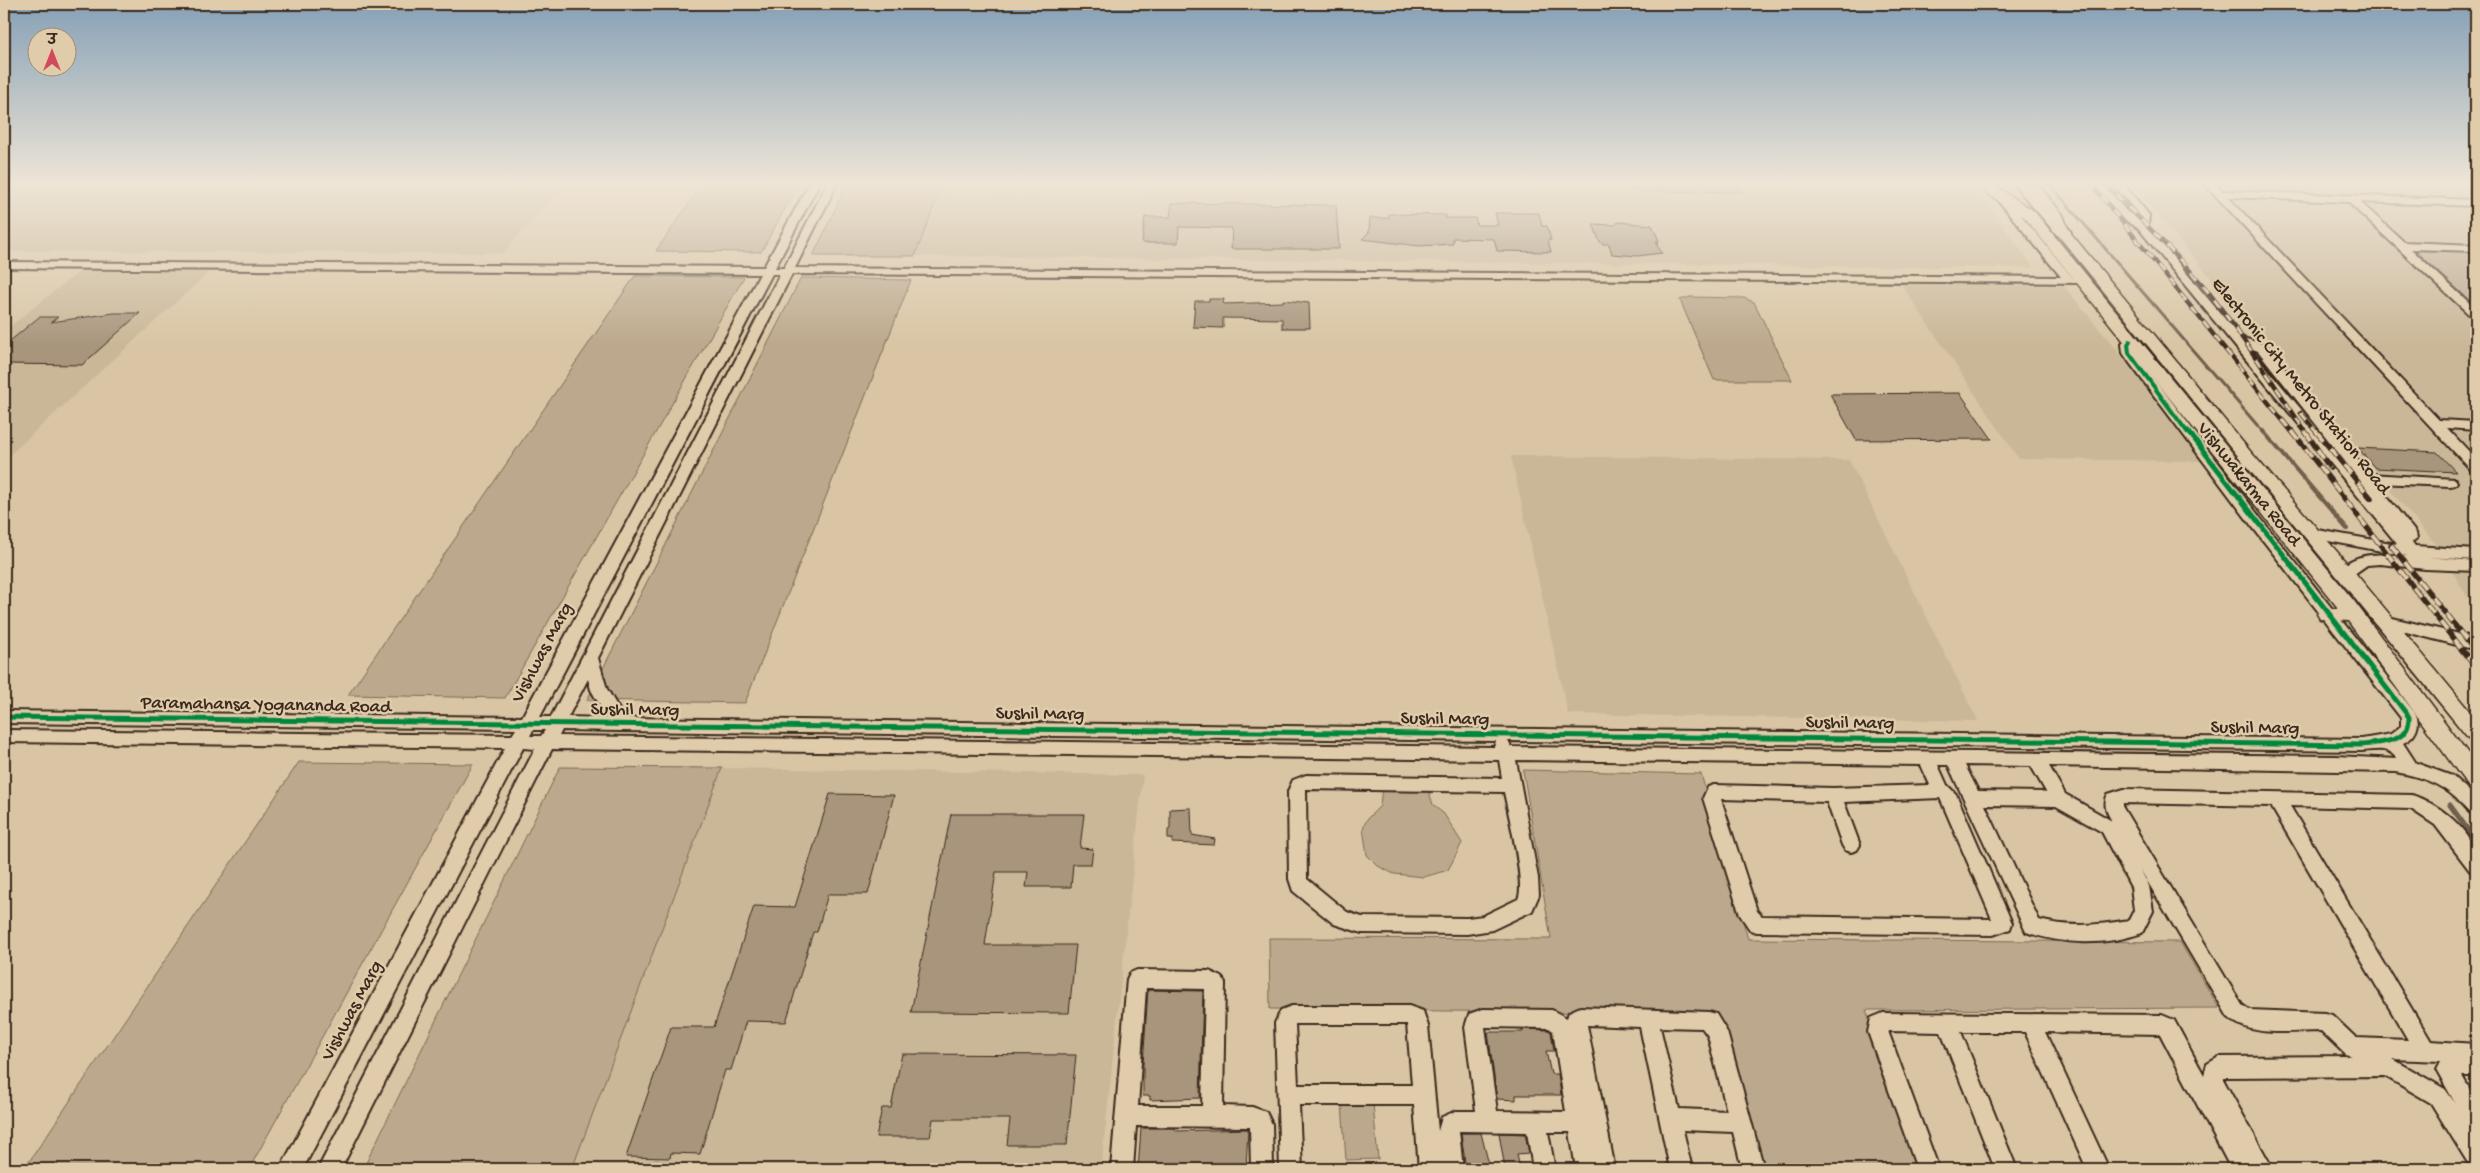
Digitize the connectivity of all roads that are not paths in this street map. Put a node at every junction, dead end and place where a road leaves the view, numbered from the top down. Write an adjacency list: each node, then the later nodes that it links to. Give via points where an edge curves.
1 (786, 237): 13 (street, Vishwas Marg)
2 (805, 237): 14 (street)
3 (2039, 237): 15 (street)
4 (2045, 237): 15 (main road, Vishwakarma Road)
5 (2067, 237): 22 (main road, Vishwakarma Road)
6 (2151, 237): 17 (street, Electronic City Metro Station Road)
7 (2260, 237): 19 (street)
8 (2392, 237): 9 (street)
9 (2401, 245): 10 (street); 16 (street)
10 (2476, 248)
11 (4, 256): 13 (street)
12 (4, 265): 13 (street)
13 (770, 266): 14 (street); 41 (street, Vishwas Marg)
14 (790, 266): 15 (street); 38 (street)
15 (2072, 277): 18 (main road, Vishwakarma Road)
16 (2476, 315)
17 (2238, 339): 26 (street, via 2262,348); 29 (street, Electronic City Metro Station Road)
18 (2130, 341): 21 (main road, Vishwakarma Road); 34 (street, via 2129,353 2135,362)
19 (2437, 424): 20 (street); 25 (street)
20 (2476, 426)
21 (2203, 428): 22 (main road, via 2217,435 2224,434); 23 (main road, Vishwakarma Road)
22 (2223, 429): 24 (main road, Vishwakarma Road)
23 (2224, 454): 24 (main road, via 2223,450 2229,448); 35 (main road, Vishwakarma Road)
24 (2244, 455): 28 (main road, Vishwakarma Road)
25 (2476, 466)
26 (2367, 478): 27 (street); 29 (street, via 2409,533)
27 (2450, 482)
28 (2312, 534): 29 (street); 33 (main road, Vishwakarma Road)
29 (2412, 552): 30 (street); 31 (street, Electronic City Metro Station Road)
30 (2476, 555)
31 (2425, 564): 32 (street); 33 (street, via 2371,559)
32 (2476, 566)
33 (2345, 573): 36 (main road, Vishwakarma Road)
34 (2327, 614): 35 (main road); 39 (street)
35 (2354, 615): 39 (main road, Vishwakarma Road)
36 (2384, 621): 37 (street); 44 (main road, Vishwakarma Road)
37 (2476, 644)
38 (590, 658): 42 (street); 43 (street, via 599,690)
39 (2414, 709): 49 (street, Sushil Marg, via 2409,731); 55 (main road, Vishwakarma Road)
40 (4, 717): 41 (street, Paramahansa Yogananda Road)
41 (528, 724): 42 (street, Sushil Marg); 47 (street, Vishwas Marg)
42 (556, 725): 43 (street, Sushil Marg); 48 (street)
43 (620, 725): 45 (street, Sushil Marg)
44 (2476, 733)
45 (1498, 735): 49 (street, Sushil Marg, via 2362,745); 50 (street)
46 (4, 736): 47 (street, Paramahansa Yogananda Road)
47 (518, 742): 48 (street, Sushil Marg); 82 (street, Vishwas Marg)
48 (547, 742): 50 (street, Sushil Marg); 83 (street)
49 (2385, 742): 54 (street, via 2402,752)
50 (1506, 754): 51 (street, Sushil Marg); 56 (street)
51 (1927, 759): 52 (street, Sushil Marg); 57 (street)
52 (1954, 759): 53 (street, Sushil Marg); 59 (street)
53 (2036, 760): 54 (street, Sushil Marg, via 2335,763); 60 (street)
54 (2407, 767): 62 (street, Sushil Marg, via 2446,779 2460,789)
55 (2476, 780)
56 (1512, 785): 56 (street, via 1530,895 1525,905 1485,924 1362,925 1341,918 1300,885 1299,785 1306,782)
57 (1938, 788): 58 (street, via 1936,792 1924,794); 58 (street, via 1947,794 2003,923 1993,927 1756,924 1749,915 1712,798 1714,792)
58 (1833, 795): 63 (street)
59 (1973, 798): 60 (street); 60 (street, via 2033,926 2061,934 2102,933 2135,927 2144,911 2140,886 2108,827)
60 (2059, 799)
61 (2276, 799): 64 (street, via 2412,802 2441,817); 68 (street); 68 (street, via 2124,796 2114,799 2114,809 2235,1011 2243,1018 2325,1022 2352,1047)
62 (2476, 809)
63 (1851, 844)
64 (2476, 866)
65 (1648, 1017): 75 (street); 80 (street, via 1709,1022 1717,1032); 91 (street, via 1580,1016 1576,1019)
66 (1947, 1022): 67 (street); 94 (street, via 1883,1022 1878,1025); 95 (street)
67 (2030, 1022): 96 (street); 97 (street, via 2162,1024 2167,1027)
68 (2425, 1050): 69 (street)
69 (2476, 1053)
70 (2476, 1066): 76 (street, via 2450,1066 2446,1069)
71 (1288, 1095): 72 (street); 72 (street, via 1285,1023 1288,1017 1409,1015 1416,1018); 86 (street)
72 (1424, 1095): 87 (street)
73 (1126, 1116): 74 (street); 74 (street, via 1135,984 1136,979 1141,978 1209,980 1215,983); 84 (street)
74 (1212, 1116): 85 (street, via 1258,1119 1261,1124)
75 (1670, 1119): 80 (street); 92 (street)
76 (2476, 1119)
77 (1488, 1122): 78 (street); 79 (street, via 1475,1026 1476,1021 1483,1018 1558,1021 1562,1026); 88 (street, via 1456,1121 1450,1124)
78 (1536, 1122): 79 (street); 89 (street)
79 (1579, 1122): 90 (street)
80 (1740, 1122): 93 (street)
81 (2476, 1155): 98 (street, via 2438,1096 2388,1066 2219,1067 2214,1071 2214,1083)
82 (291, 1169)
83 (329, 1169)
84 (1122, 1169)
85 (1262, 1169)
86 (1291, 1169)
87 (1430, 1169)
88 (1452, 1169)
89 (1544, 1169)
90 (1587, 1169)
91 (1604, 1169)
92 (1682, 1169)
93 (1753, 1169)
94 (1928, 1169)
95 (2006, 1169)
96 (2098, 1169)
97 (2243, 1169)
98 (2262, 1169)

